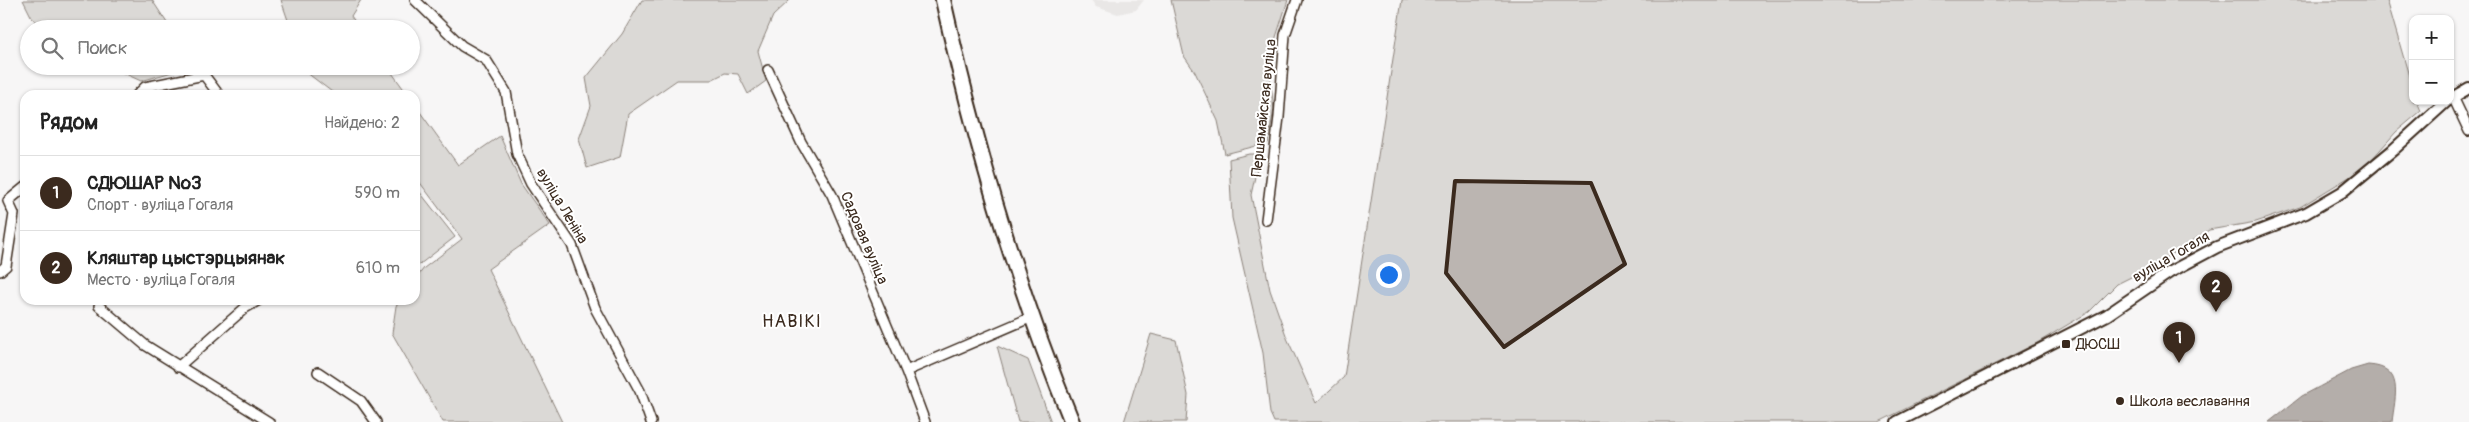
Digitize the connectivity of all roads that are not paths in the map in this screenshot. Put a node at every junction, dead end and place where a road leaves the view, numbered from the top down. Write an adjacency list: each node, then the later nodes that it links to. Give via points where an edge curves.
1 (415, 0): 25 (street, вуліца Леніна, via 462,46 486,60 506,92 520,161 530,184 572,245 594,308 640,391)
2 (943, 0): 19 (main road, via 983,158)
3 (1297, 0): 15 (street, Першамайская вуліца, via 1285,35)
4 (768, 70): 21 (street, Садовая вуліца, via 801,142 832,195)
5 (204, 75): 8 (street)
6 (204, 75): 9 (street)
7 (2469, 88): 10 (street, вуліца Гогаля)
8 (143, 90)
9 (215, 90)
10 (2454, 97)
11 (2443, 105): 28 (street, вуліца Гогаля, via 2342,192 2306,213 2217,247 2170,272 2107,315)
12 (2454, 105): 13 (street)
13 (2469, 131)
14 (20, 191): 16 (street, via 8,201 14,214 6,266)
15 (1266, 220)
16 (0, 271)
17 (250, 305): 20 (street)
18 (100, 306): 20 (street, via 145,345)
19 (1032, 317): 21 (street); 27 (main road)
20 (178, 367): 23 (street)
21 (906, 371): 26 (street, Садовая вуліца)
22 (318, 372): 24 (street, via 361,401)
23 (269, 422)
24 (376, 422)
25 (651, 422)
26 (925, 422)
27 (1072, 422)
28 (1897, 422)

